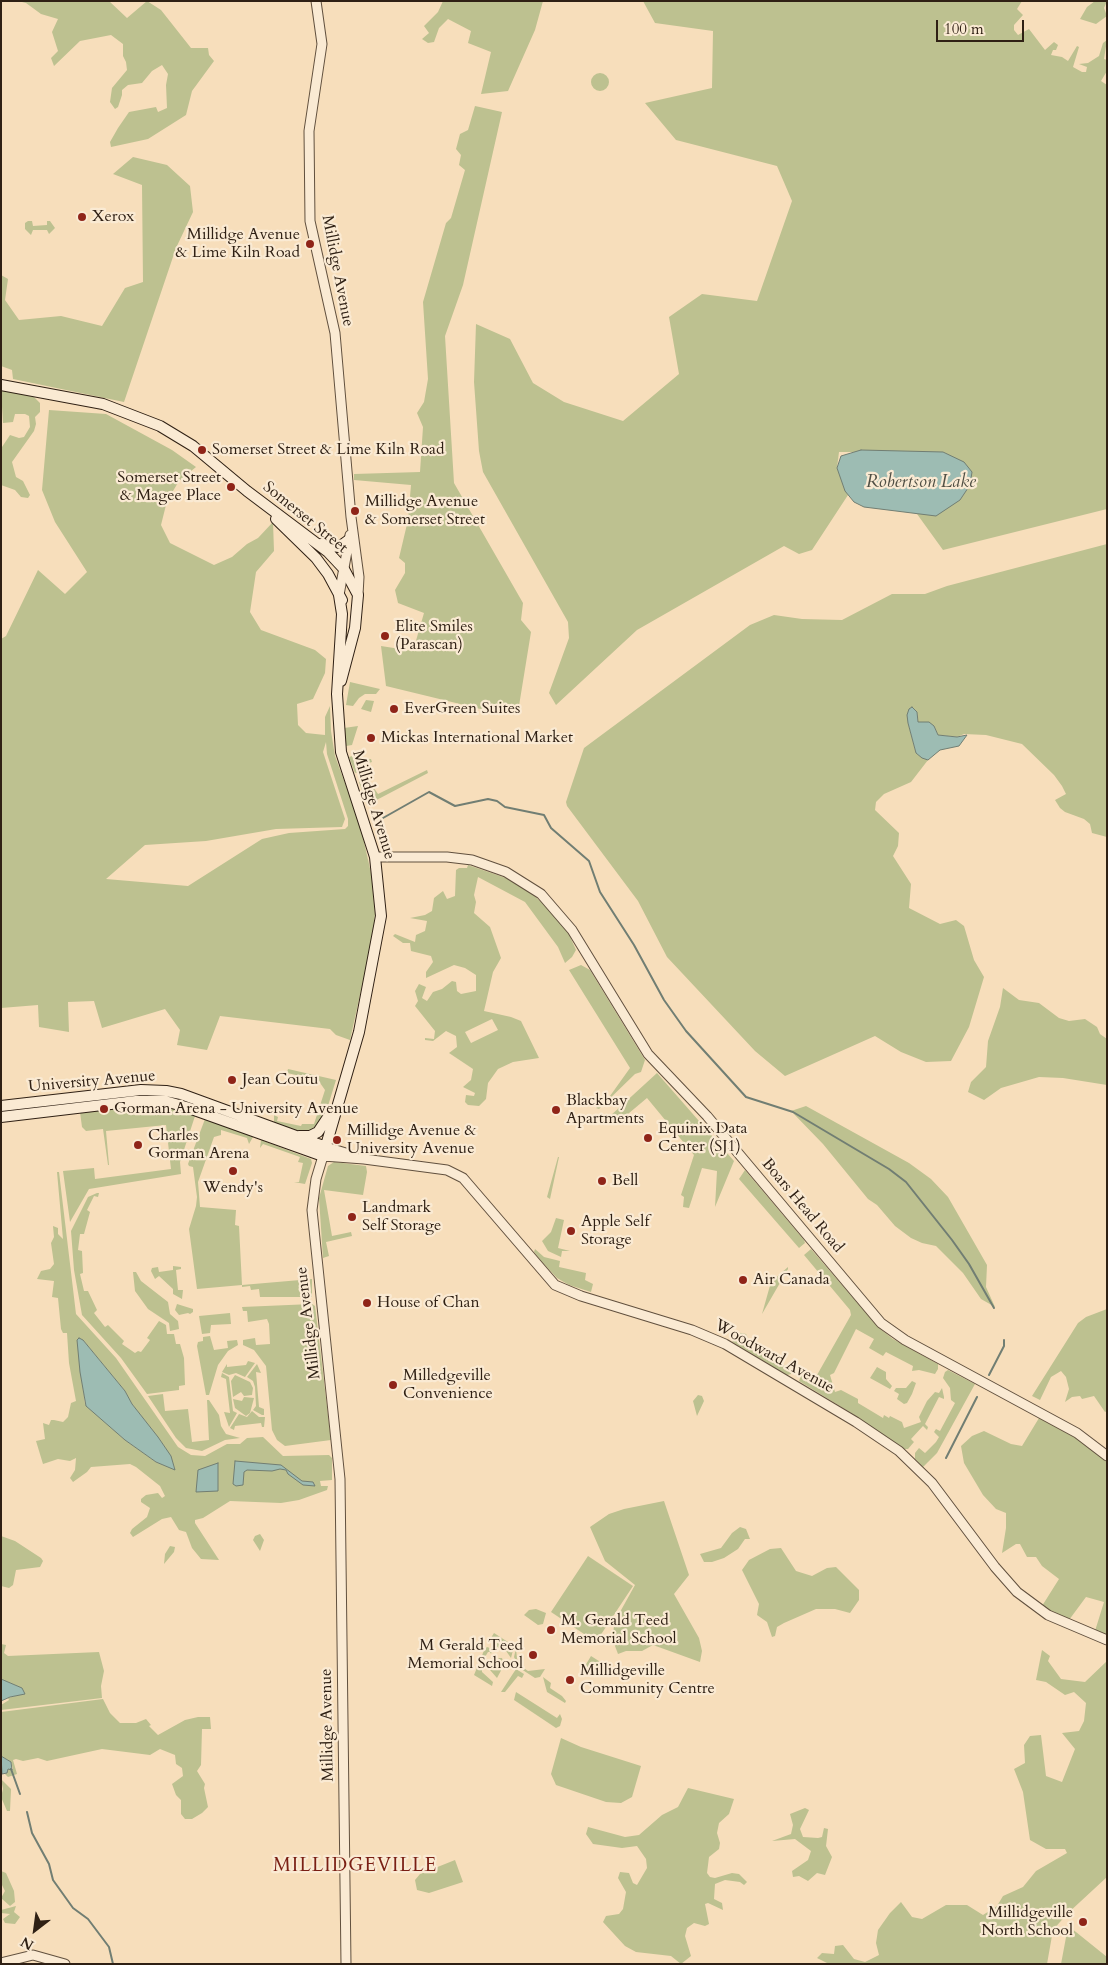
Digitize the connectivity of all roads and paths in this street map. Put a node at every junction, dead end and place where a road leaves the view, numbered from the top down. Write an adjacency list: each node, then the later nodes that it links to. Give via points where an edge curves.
1 (316, 1): 4 (street, Millidge Avenue, via 322,44 309,131 310,221 334,333)
2 (1, 385): 3 (main road, Somerset Street, via 84,400 146,420 193,446)
3 (246, 491): 6 (main road, Somerset Street); 8 (main road, Somerset Street, via 316,558)
4 (351, 517): 5 (street, Millidge Avenue); 9 (street, Millidge Avenue)
5 (350, 539): 6 (main road, via 344,545 333,547); 7 (street, Millidge Avenue)
6 (315, 541): 7 (main road, Somerset Street)
7 (344, 569): 8 (street, Millidge Avenue); 9 (main road, Somerset Street)
8 (339, 595): 10 (main road, Somerset Street, via 348,615); 11 (main road, Millidge Avenue, via 342,614)
9 (358, 595): 10 (main road, Millidge Avenue)
10 (357, 616): 11 (main road, Millidge Avenue)
11 (338, 694): 12 (main road, Millidge Avenue, via 341,756)
12 (375, 856): 13 (main road, Millidge Avenue, via 381,922 359,1032); 18 (street, Boars Head Road, via 472,860 506,872 541,894 572,930 648,1054 707,1116 881,1323 905,1340 1077,1433)
13 (344, 1087): 16 (main road, via 321,1129 310,1136); 17 (main road, Millidge Avenue)
14 (1, 1106): 16 (main road, University Avenue, via 141,1090 166,1091)
15 (1, 1117): 17 (main road, University Avenue, via 136,1101 165,1102)
16 (294, 1136): 17 (main road, University Avenue)
17 (324, 1152): 19 (street, Woodward Avenue, via 456,1174 470,1184 555,1285 725,1344 856,1422 899,1451 932,1483 995,1568 1033,1606); 22 (street, Millidge Avenue, via 312,1210 340,1479)
18 (1107, 1456)
19 (1107, 1640)
20 (1, 1962): 21 (street, via 33,1955)
21 (65, 1964)
22 (346, 1964)

